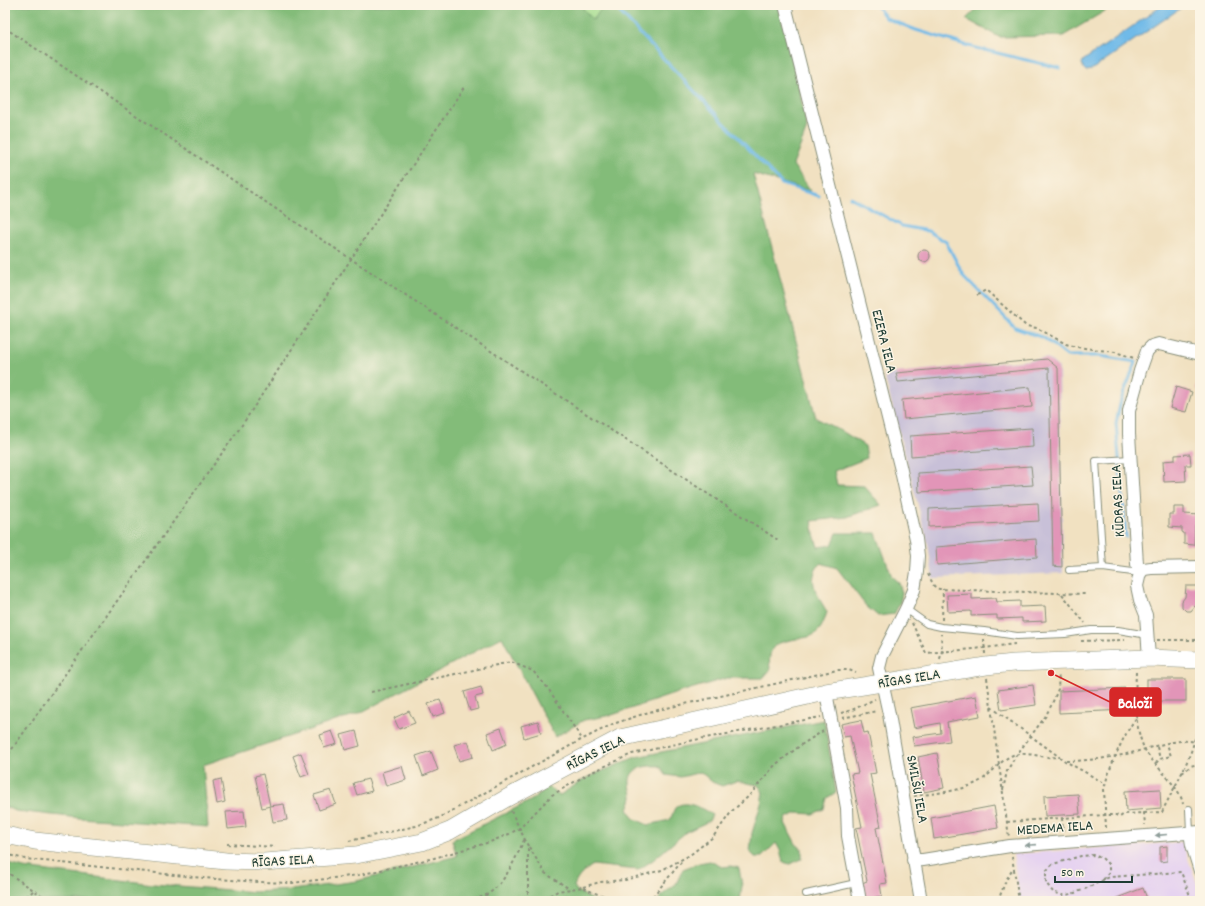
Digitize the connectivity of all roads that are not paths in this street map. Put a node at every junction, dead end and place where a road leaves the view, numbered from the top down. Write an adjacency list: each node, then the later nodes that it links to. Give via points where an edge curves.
1 (784, 5): 8 (street, EZERA IELA, via 916,539 917,572 914,590)
2 (1200, 354): 3 (street, KŪDRAS IELA, via 1160,344 1152,346 1147,351 1129,411)
3 (1131, 459): 5 (lane, via 1096,462); 7 (street, KŪDRAS IELA, via 1136,564)
4 (1200, 567): 7 (street, via 1151,568)
5 (1103, 568): 6 (lane); 7 (lane)
6 (1069, 570)
7 (1140, 573): 9 (street, KŪDRAS IELA, via 1137,586 1146,615)
8 (906, 609): 9 (lane, via 927,624 1017,636 1091,630 1118,630); 12 (street, EZERA IELA, via 882,656 879,668)
9 (1148, 635): 10 (street, KŪDRAS IELA)
10 (1149, 658): 11 (main road, RĪGAS IELA); 12 (main road, RĪGAS IELA, via 998,664)
11 (1200, 660)
12 (883, 682): 13 (main road, RĪGAS IELA); 17 (street, SMILŠU IELA)
13 (826, 692): 16 (main road, RĪGAS IELA, via 620,738 450,831 422,842 356,855 276,861 226,861); 19 (street, via 847,808 848,836)
14 (1186, 808): 15 (lane)
15 (1195, 832): 17 (street, MEDEMA IELA, one-way to 17, via 1010,846); 18 (street, via 1192,845)
16 (5, 835)
17 (914, 860): 22 (street, SMILŠU IELA)
18 (1200, 871)
19 (856, 883): 20 (lane); 21 (street)
20 (806, 894)
21 (860, 901)
22 (921, 901)

